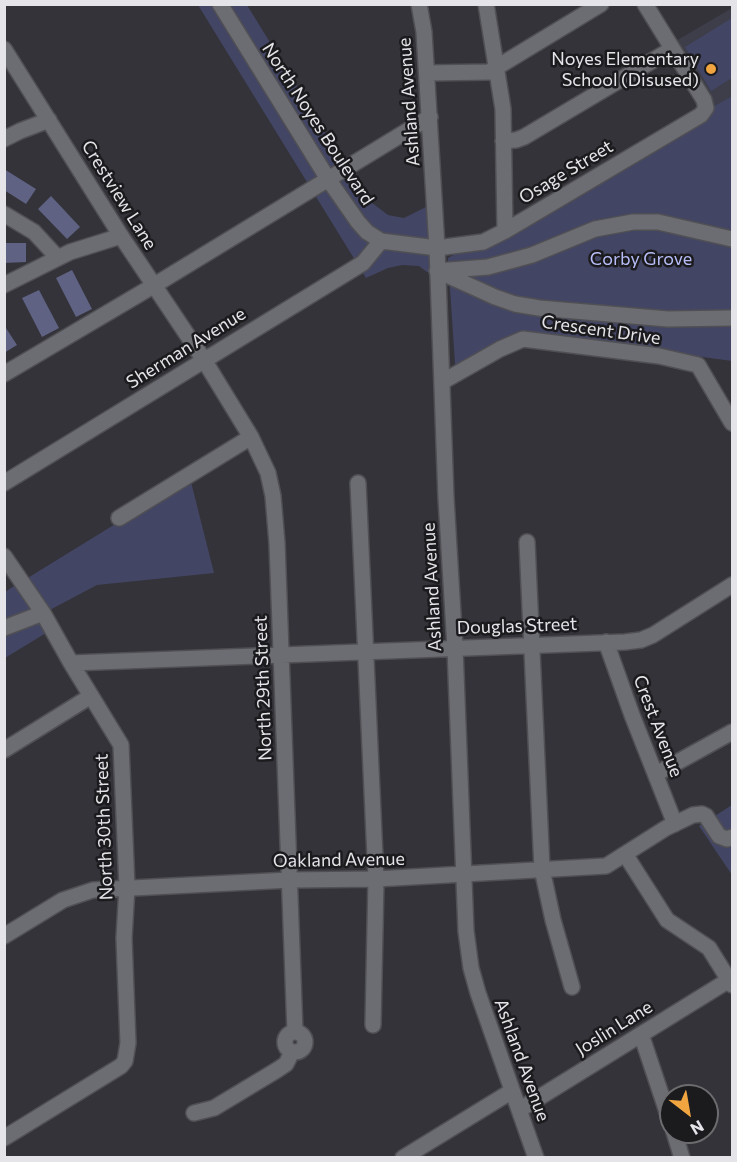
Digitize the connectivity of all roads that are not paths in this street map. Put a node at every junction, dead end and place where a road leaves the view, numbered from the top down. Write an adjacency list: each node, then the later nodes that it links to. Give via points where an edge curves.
1 (220, 4): 14 (street, North Noyes Boulevard)
2 (419, 4): 9 (street, Ashland Avenue)
3 (486, 4): 8 (street)
4 (601, 4): 8 (street)
5 (645, 4): 7 (street)
6 (4, 49): 11 (street, Crestview Lane)
7 (672, 49): 13 (street, via 524,137); 16 (street, Osage Street, via 704,100 706,108 701,115)
8 (497, 68): 9 (street, via 484,74); 13 (street)
9 (427, 73): 10 (street, Ashland Avenue)
10 (430, 117): 14 (street); 20 (street, Ashland Avenue)
11 (49, 120): 12 (street); 17 (street, Crestview Lane)
12 (4, 140)
13 (503, 141): 16 (street)
14 (328, 180): 19 (street, North Noyes Boulevard, via 358,222); 24 (street)
15 (4, 214): 21 (street, via 34,232)
16 (505, 231): 20 (street, Osage Street, via 483,242)
17 (121, 237): 21 (street); 24 (street, Crestview Lane)
18 (732, 239): 22 (street, via 658,222 633,222 595,229 532,255 488,267)
19 (381, 241): 20 (street); 26 (street, Sherman Avenue, via 363,263)
20 (437, 248): 22 (street, Ashland Avenue)
21 (58, 258): 23 (street)
22 (438, 271): 25 (street, Crescent Drive, via 495,297 539,308 668,319); 28 (street, Ashland Avenue)
23 (4, 285)
24 (153, 286): 26 (street, Crestview Lane); 27 (street)
25 (732, 318)
26 (204, 360): 30 (street, North 29th Street); 31 (street, Sherman Avenue)
27 (4, 374)
28 (442, 382): 29 (street, Crescent Drive, via 523,339 659,356 698,365); 41 (street, Ashland Avenue)
29 (732, 423)
30 (251, 437): 33 (street); 43 (street, North 29th Street, via 268,473 273,496)
31 (4, 483)
32 (358, 483): 42 (street)
33 (119, 518)
34 (527, 542): 40 (street)
35 (4, 556): 37 (street, North 30th Street)
36 (732, 585): 39 (street, Douglas Street, via 653,635 641,640)
37 (43, 613): 38 (street); 44 (street, North 30th Street)
38 (4, 628)
39 (606, 642): 40 (street, Douglas Street); 48 (street, Crest Avenue)
40 (531, 645): 41 (street, Douglas Street); 52 (street)
41 (455, 648): 42 (street, Douglas Street); 53 (street, Ashland Avenue)
42 (364, 652): 43 (street, Douglas Street); 54 (street)
43 (281, 655): 44 (street, Douglas Street); 55 (street, North 29th Street)
44 (71, 663): 45 (street, North 30th Street)
45 (91, 696): 47 (street); 56 (street, North 30th Street, via 121,745)
46 (732, 732): 48 (street)
47 (4, 750)
48 (656, 774): 49 (street, Crest Avenue)
49 (675, 824): 50 (street, Oakland Avenue, via 702,814 719,836); 51 (street, Oakland Avenue)
50 (732, 837)
51 (624, 854): 52 (street, Oakland Avenue, via 606,866); 58 (street, via 667,920 709,948)
52 (542, 869): 53 (street, Oakland Avenue); 59 (street)
53 (463, 875): 54 (street, Oakland Avenue); 63 (street, Ashland Avenue, via 471,968)
54 (376, 879): 55 (street, Oakland Avenue); 60 (street)
55 (290, 880): 56 (street, Oakland Avenue); 65 (street, North 29th Street, via 295,1032 285,1043 292,1052 286,1064 277,1070 214,1108)
56 (127, 887): 57 (street, Oakland Avenue, via 93,890 63,900); 66 (street, North 30th Street, via 125,1061)
57 (4, 936)
58 (731, 983): 61 (street, Joslin Lane)
59 (572, 987)
60 (373, 1025)
61 (641, 1034): 62 (street); 64 (street, Joslin Lane)
62 (659, 1088)
63 (512, 1091): 64 (street, Ashland Avenue); 67 (street)
64 (519, 1110): 68 (street, Ashland Avenue)
65 (194, 1113)
66 (4, 1138)
67 (403, 1158)
68 (536, 1158)

